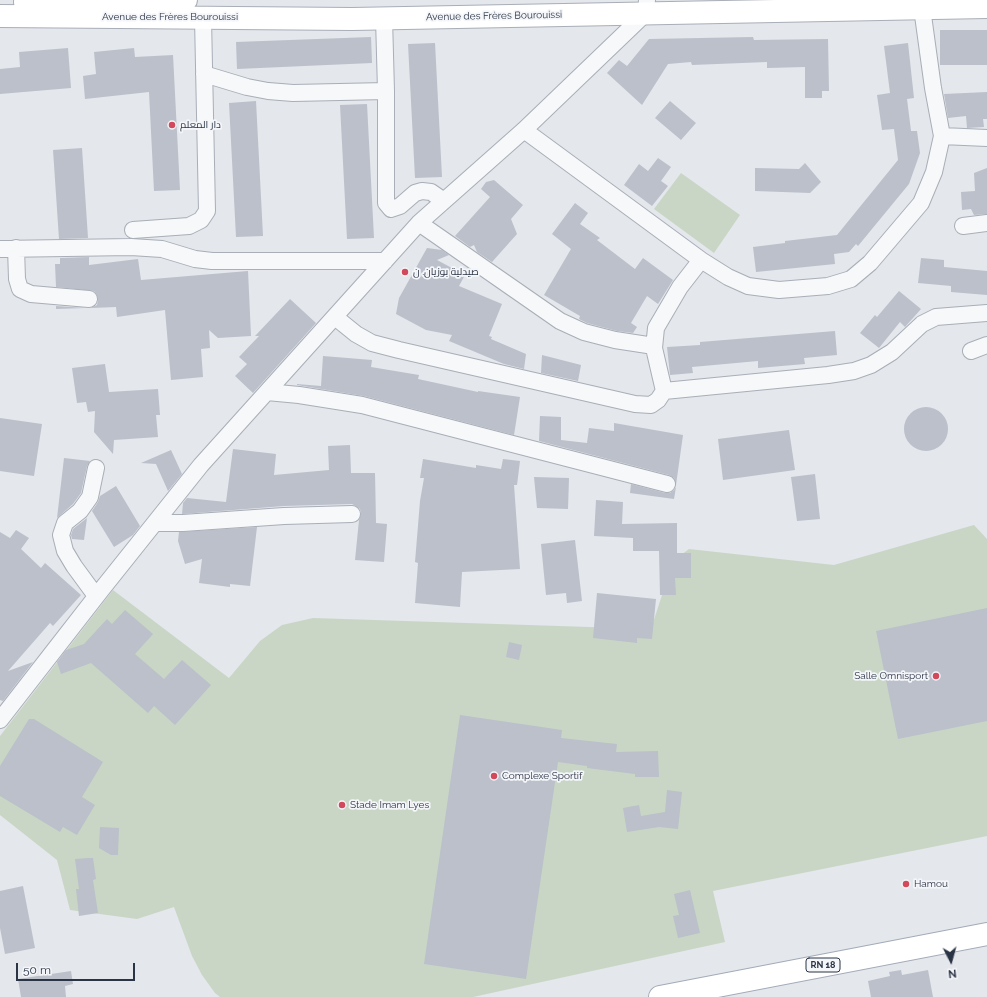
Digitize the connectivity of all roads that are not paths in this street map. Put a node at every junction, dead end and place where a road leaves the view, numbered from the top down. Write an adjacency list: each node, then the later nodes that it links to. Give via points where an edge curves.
1 (186, 0): 2 (main road)
2 (0, 2)
3 (647, 7): 5 (main road, Avenue des Frères Bourouissi); 8 (main road, Avenue des Frères Bourouissi); 11 (street)
4 (987, 7): 5 (main road, Avenue des Frères Bourouissi)
5 (922, 8): 12 (street)
6 (0, 16): 7 (main road, Avenue des Frères Bourouissi)
7 (202, 18): 8 (main road, Avenue des Frères Bourouissi); 9 (street)
8 (384, 18): 10 (street)
9 (204, 74): 10 (street, via 268,91); 18 (street, via 207,211 201,220 189,226)
10 (386, 91): 14 (street, via 386,203 391,209 400,206 415,193 422,191 431,192)
11 (524, 130): 14 (street); 21 (street)
12 (942, 136): 13 (street); 21 (street, via 934,172 921,203 870,263 851,279 828,286 779,290 760,288 748,286 728,277)
13 (987, 138)
14 (444, 201): 16 (street)
15 (987, 223): 17 (street)
16 (419, 224): 22 (street); 27 (street, via 560,321 584,332)
17 (963, 226)
18 (133, 230)
19 (0, 248): 20 (street)
20 (16, 248): 22 (street, via 162,249 212,261); 23 (street, via 17,279 20,289 31,294)
21 (701, 260): 27 (street, via 680,287 656,328)
22 (385, 261): 25 (street)
23 (89, 299)
24 (987, 313): 29 (street, via 936,317 922,324 892,352 871,365 854,370 828,375)
25 (335, 317): 29 (street, via 372,343 635,404 650,405 658,400); 30 (street)
26 (987, 345): 28 (street)
27 (654, 346): 29 (street)
28 (972, 351)
29 (664, 391)
30 (267, 392): 32 (street, via 362,405); 34 (street, via 201,465)
31 (96, 468): 35 (street, via 90,497 80,511 64,523 61,535 65,551)
32 (667, 484)
33 (352, 514): 34 (street, via 284,516 183,524)
34 (155, 523): 35 (street)
35 (96, 596): 36 (street)
36 (0, 720)
37 (987, 934): 38 (main road, RN 18)
38 (660, 997)

